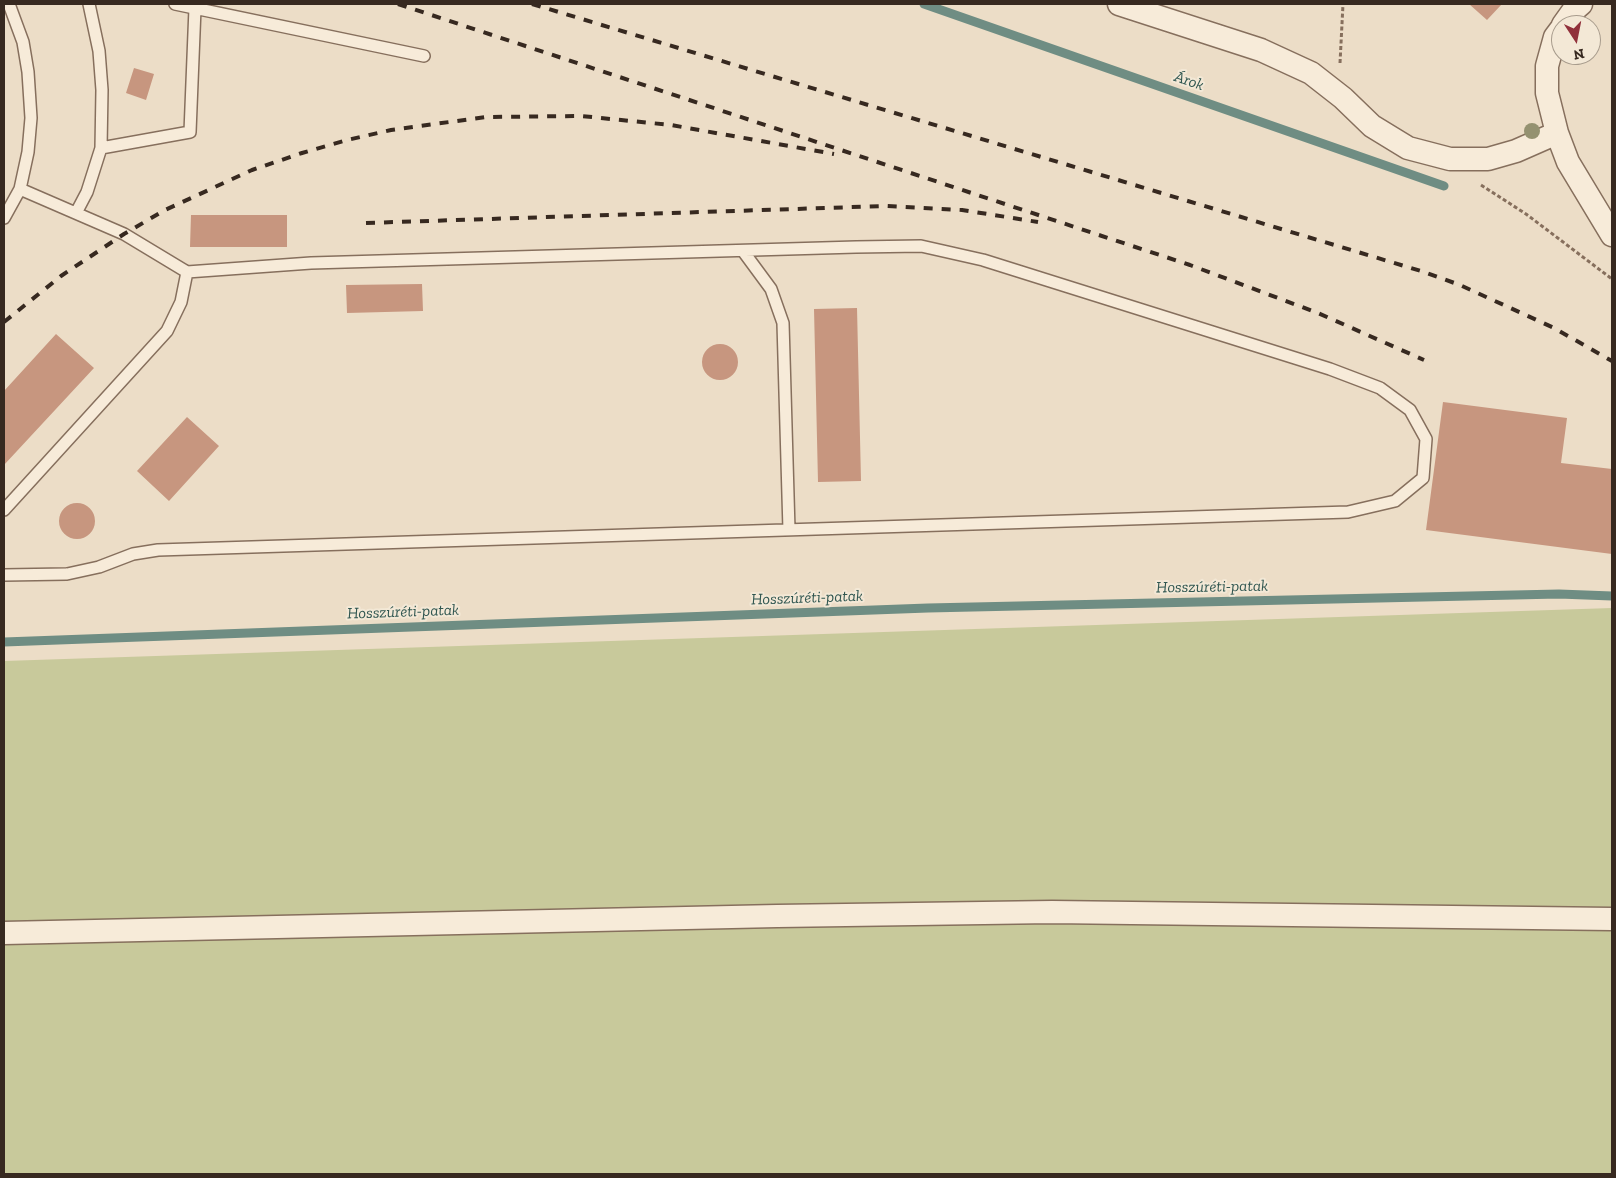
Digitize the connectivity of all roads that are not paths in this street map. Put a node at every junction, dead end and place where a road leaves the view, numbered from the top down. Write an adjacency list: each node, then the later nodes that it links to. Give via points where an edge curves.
1 (8, 4): 12 (lane, via 23,42 31,118)
2 (89, 4): 11 (lane, via 99,51)
3 (175, 4): 6 (lane)
4 (1119, 4): 10 (street, via 1261,50 1311,73 1372,126 1408,148 1450,159 1488,159)
5 (1581, 4): 7 (street)
6 (196, 8): 9 (lane); 11 (lane, via 190,132)
7 (1569, 15)
8 (1551, 52): 10 (street, via 1547,66 1547,94)
9 (424, 56)
10 (1558, 133): 15 (street, via 1568,162)
11 (101, 148): 13 (lane, via 87,192)
12 (20, 189): 13 (lane); 14 (lane)
13 (76, 213): 17 (lane, via 124,234)
14 (4, 218)
15 (1612, 235)
16 (743, 251): 17 (lane, via 311,263); 19 (lane, via 771,290 783,323); 19 (lane, via 921,246 983,260 1330,369 1380,388 1410,410 1426,440 1423,478 1395,501 1348,512)
17 (188, 272): 18 (lane, via 181,302 167,331)
18 (4, 510)
19 (789, 530): 20 (lane, via 158,550 133,554 99,567 67,574)
20 (4, 575)
21 (1612, 919): 22 (street, via 1052,912)
22 (4, 933)

